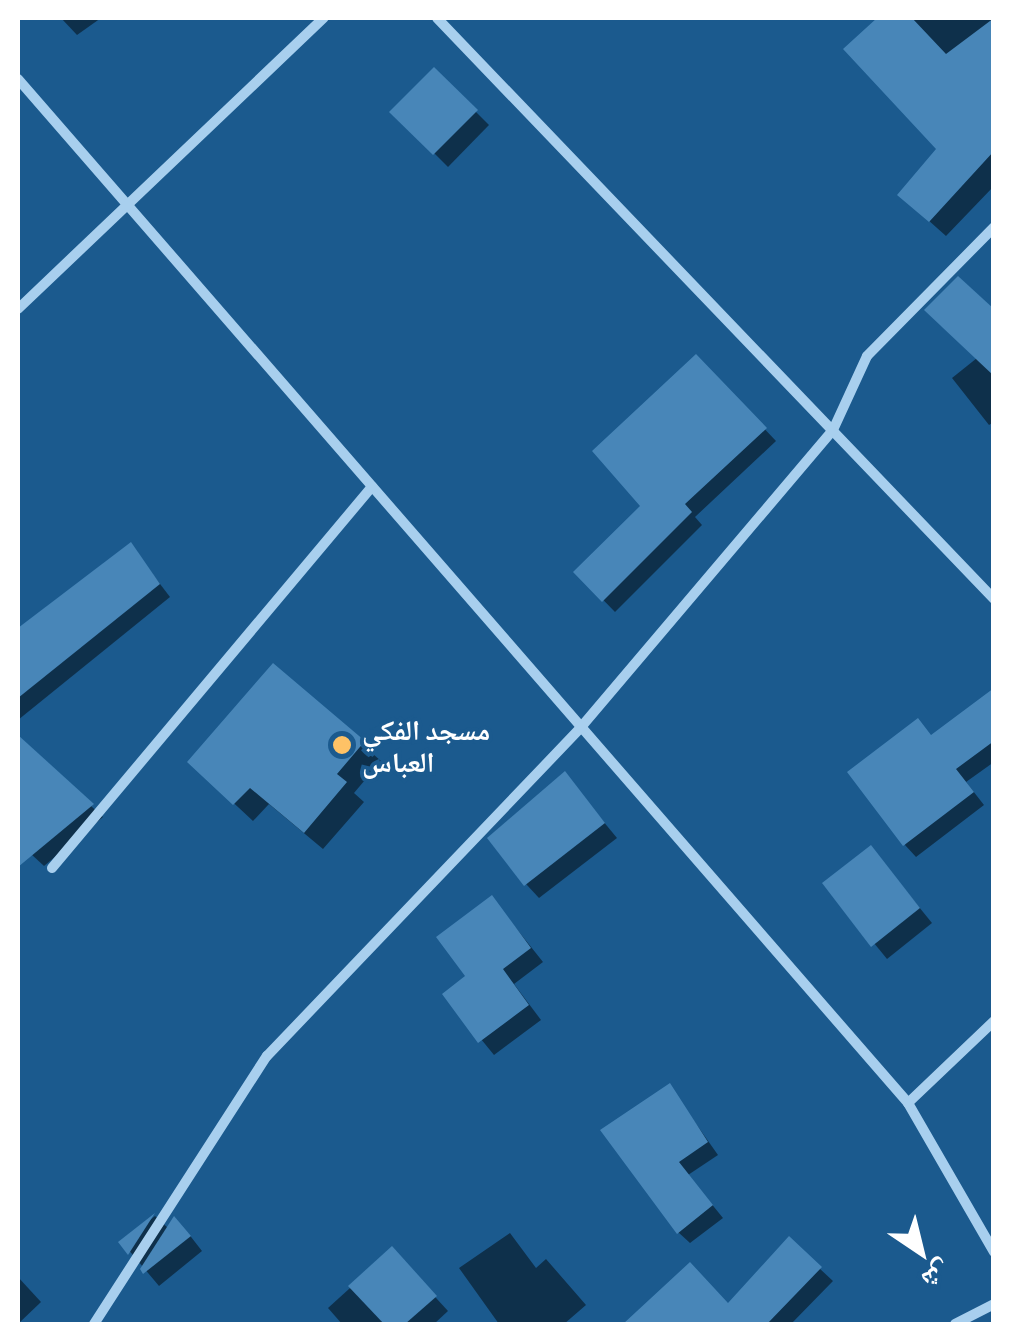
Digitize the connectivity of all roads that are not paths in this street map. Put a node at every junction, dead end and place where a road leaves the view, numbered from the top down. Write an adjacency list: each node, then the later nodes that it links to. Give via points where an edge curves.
1 (324, 18): 4 (street)
2 (437, 18): 7 (street)
3 (18, 79): 4 (street)
4 (128, 204): 6 (street); 8 (street)
5 (994, 227): 7 (street, via 867,356)
6 (18, 309)
7 (833, 430): 9 (street); 10 (street)
8 (372, 487): 10 (street); 11 (street)
9 (994, 599)
10 (582, 726): 13 (street); 16 (street, via 267,1056)
11 (52, 868)
12 (994, 1022): 13 (street)
13 (908, 1102): 14 (street)
14 (994, 1252)
15 (994, 1304): 17 (street)
16 (94, 1324)
17 (955, 1324)

